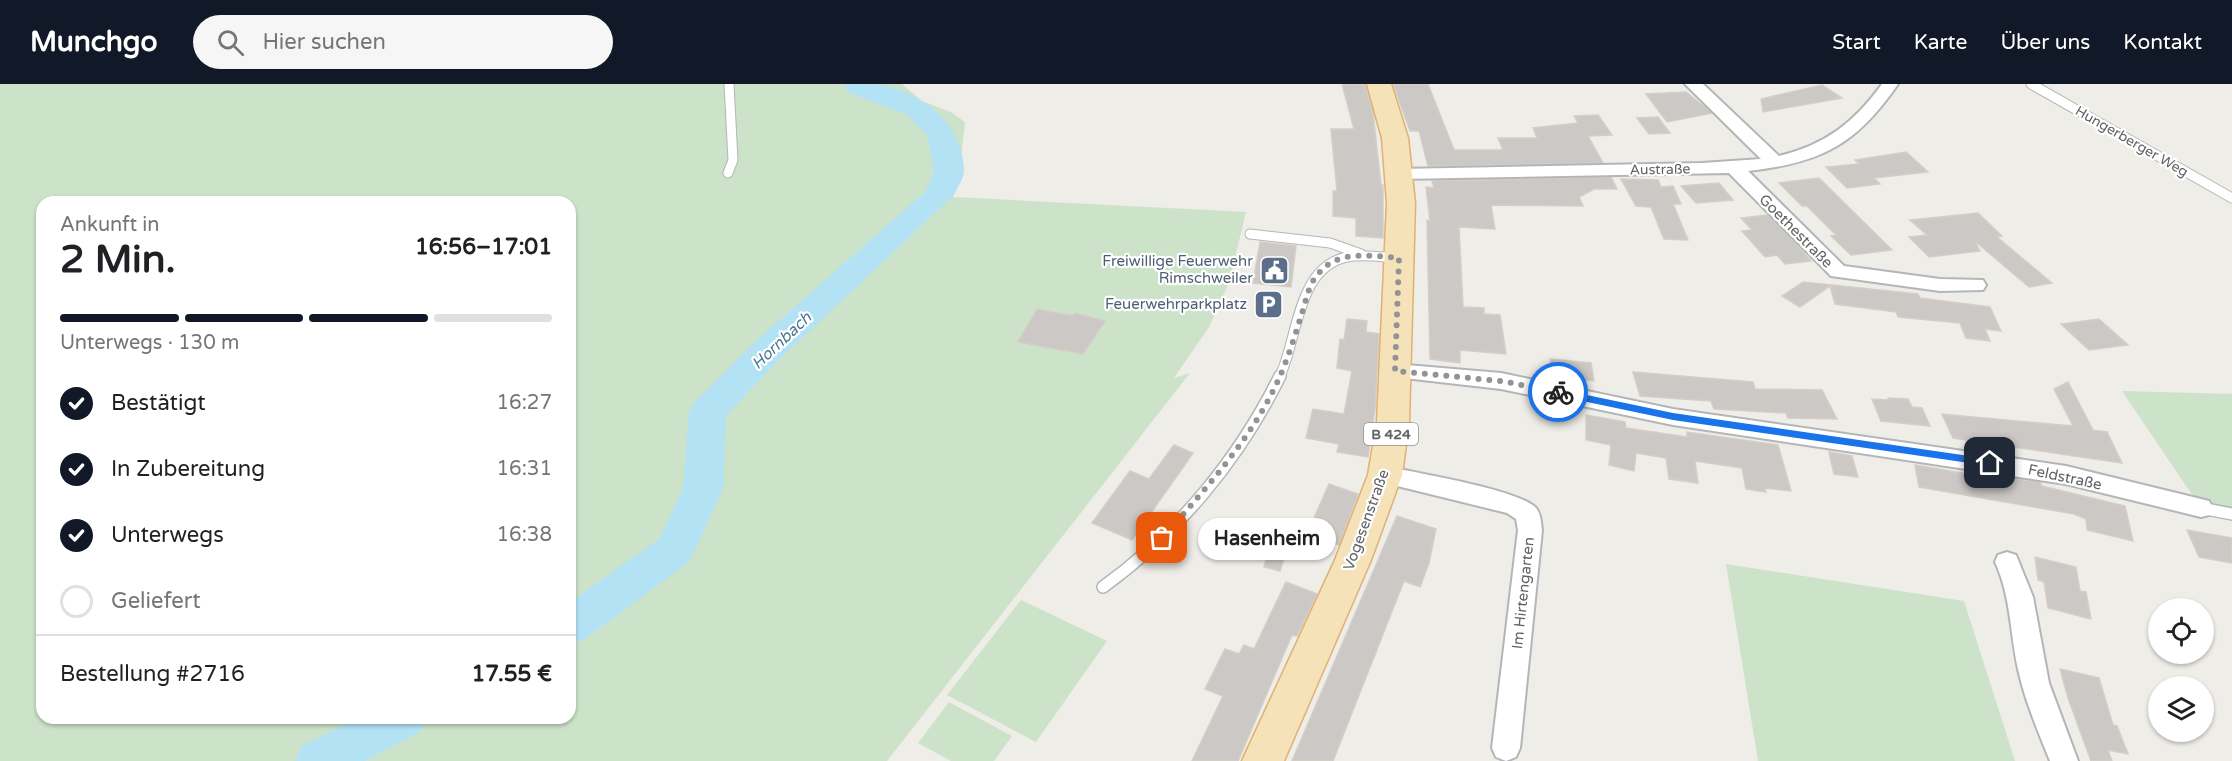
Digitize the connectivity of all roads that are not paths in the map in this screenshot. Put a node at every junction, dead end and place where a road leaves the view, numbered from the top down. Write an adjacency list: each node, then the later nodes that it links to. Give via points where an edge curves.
1 (729, 84): 8 (lane, via 733,160)
2 (1379, 84): 9 (main road, Vogesenstraße / B 424, via 1395,138)
3 (1693, 84): 6 (street)
4 (1890, 84): 6 (street, Austraße, via 1869,114 1842,138 1819,150)
5 (2031, 84): 10 (lane, Hungerberger Weg)
6 (1775, 162): 7 (street, Austraße)
7 (1732, 166): 9 (street, Austraße); 14 (street, Goethestraße, via 1838,272 1940,285)
8 (728, 173)
9 (1400, 174): 13 (main road, Vogesenstraße / B 424)
10 (2232, 198)
11 (1250, 234): 12 (lane, via 1330,243)
12 (1364, 255): 13 (lane); 20 (lane, via 1339,258 1318,273 1310,286 1285,365 1258,418 1146,555)
13 (1399, 258): 15 (main road, Vogesenstraße / B 424)
14 (1976, 285)
15 (1395, 371): 16 (main road, Vogesenstraße / B 424); 17 (street, Feldstraße, via 1501,381 1673,417 2010,466)
16 (1385, 475): 21 (street, Im Hirtengarten, via 1514,505 1528,515 1530,530); 22 (main road, Vogesenstraße / B 424, via 1353,560)
17 (2201, 508): 18 (lane)
18 (2232, 514)
19 (2007, 562): 23 (street, via 2022,595 2029,657)
20 (1103, 587)
21 (1506, 748)
22 (1263, 761)
23 (2064, 761)

